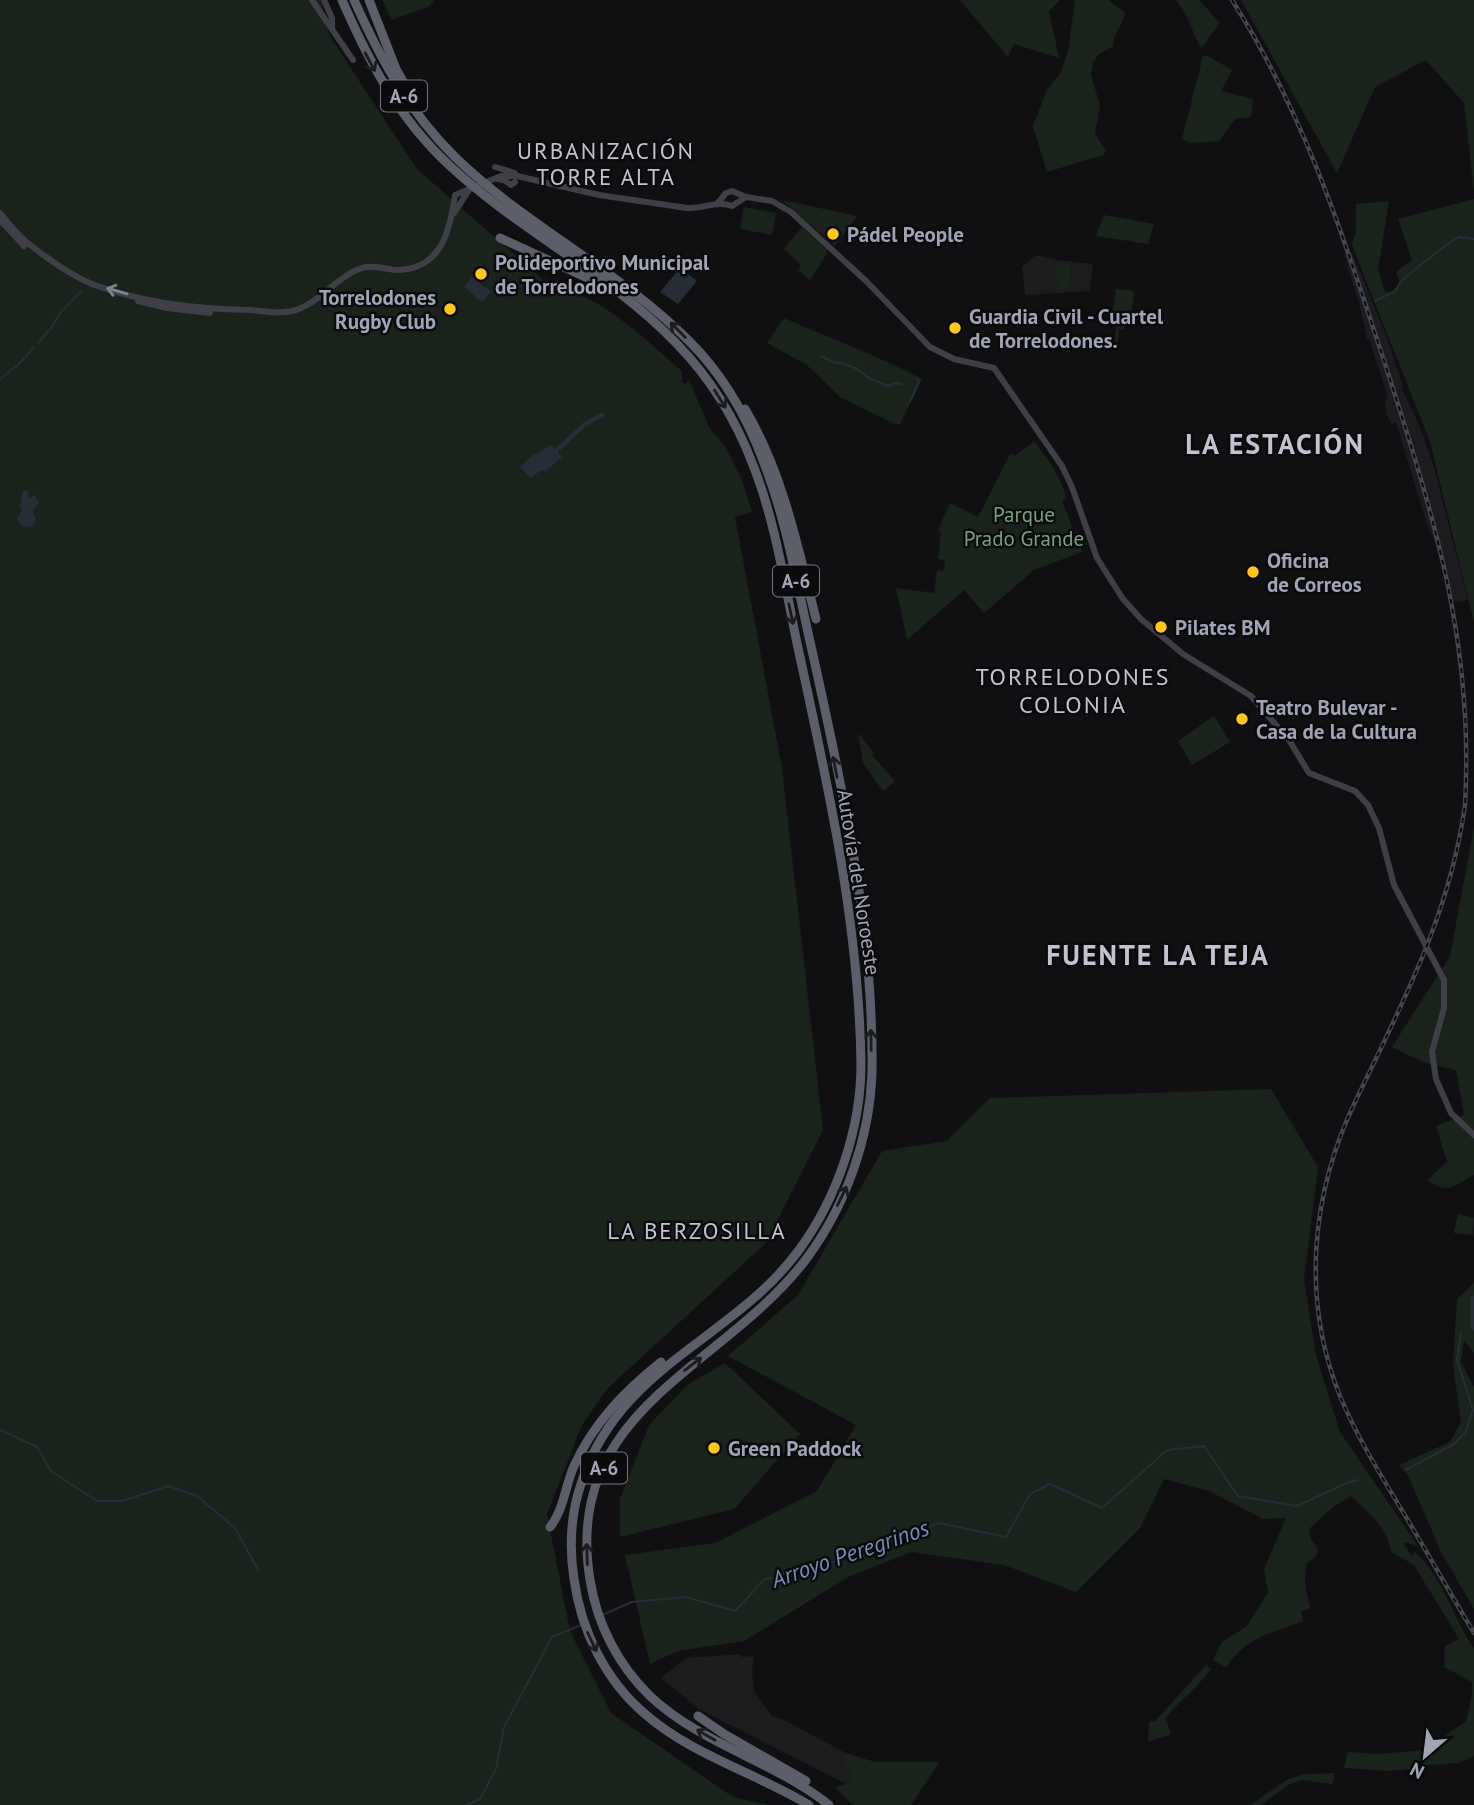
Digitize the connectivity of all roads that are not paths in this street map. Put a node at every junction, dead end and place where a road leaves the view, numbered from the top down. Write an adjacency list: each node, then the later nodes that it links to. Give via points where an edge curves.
1 (312, 0): 6 (main road)
2 (324, 0): 6 (main road)
3 (342, 0): 19 (highway, Autovía del Noroeste / A-6, one-way to 19, via 383,86 435,152)
4 (354, 0): 9 (highway, Autovía del Noroeste / A-6, via 376,50 415,112)
5 (369, 0): 9 (highway, via 404,86)
6 (332, 28): 7 (main road)
7 (353, 60)
8 (495, 167): 10 (main road)
9 (477, 176): 20 (highway, Autovía del Noroeste / A-6, one-way to 9, via 626,285)
10 (546, 183): 12 (main road, via 687,208); 18 (main road, via 495,178 457,201 441,247 423,264 404,269 364,267 303,307)
11 (741, 197): 12 (main road, via 732,206); 12 (main road, via 730,191); 22 (main road, via 772,201 791,212 940,354 994,369 1062,466 1097,558 1123,599 1183,654 1251,696 1289,740 1309,773 1363,797 1380,828 1394,884 1441,971 1445,999 1432,1047 1433,1067 1447,1108)
12 (722, 201)
13 (0, 213): 18 (main road, one-way to 13, via 203,309 92,284 27,243)
14 (0, 220): 16 (main road)
15 (500, 238): 19 (highway, via 588,278)
16 (24, 246)
17 (137, 300): 18 (main road, via 202,313)
18 (257, 311)
19 (678, 345): 23 (highway, Autovía del Noroeste / A-6, one-way to 23, via 720,398 740,435 766,506 809,699 853,935 861,1073 848,1149 819,1220)
20 (709, 363): 21 (highway, via 736,393 767,452); 27 (highway, Autovía del Noroeste / A-6, one-way to 20, via 795,1781 692,1727 648,1693 605,1632 588,1567 590,1511 598,1481 622,1433 646,1404 754,1315 807,1258 847,1187 860,1151 872,1076 857,878 785,530 747,425)
21 (816, 619)
22 (1474, 1135)
23 (768, 1285): 24 (highway, via 662,1361 616,1401 584,1447); 26 (highway, Autovía del Noroeste / A-6, one-way to 26, via 634,1393 610,1423 578,1493 572,1570 593,1644 639,1709 682,1741)
24 (550, 1527)
25 (698, 1716): 28 (highway, via 782,1765)
26 (809, 1805)
27 (829, 1805)
28 (838, 1805)

